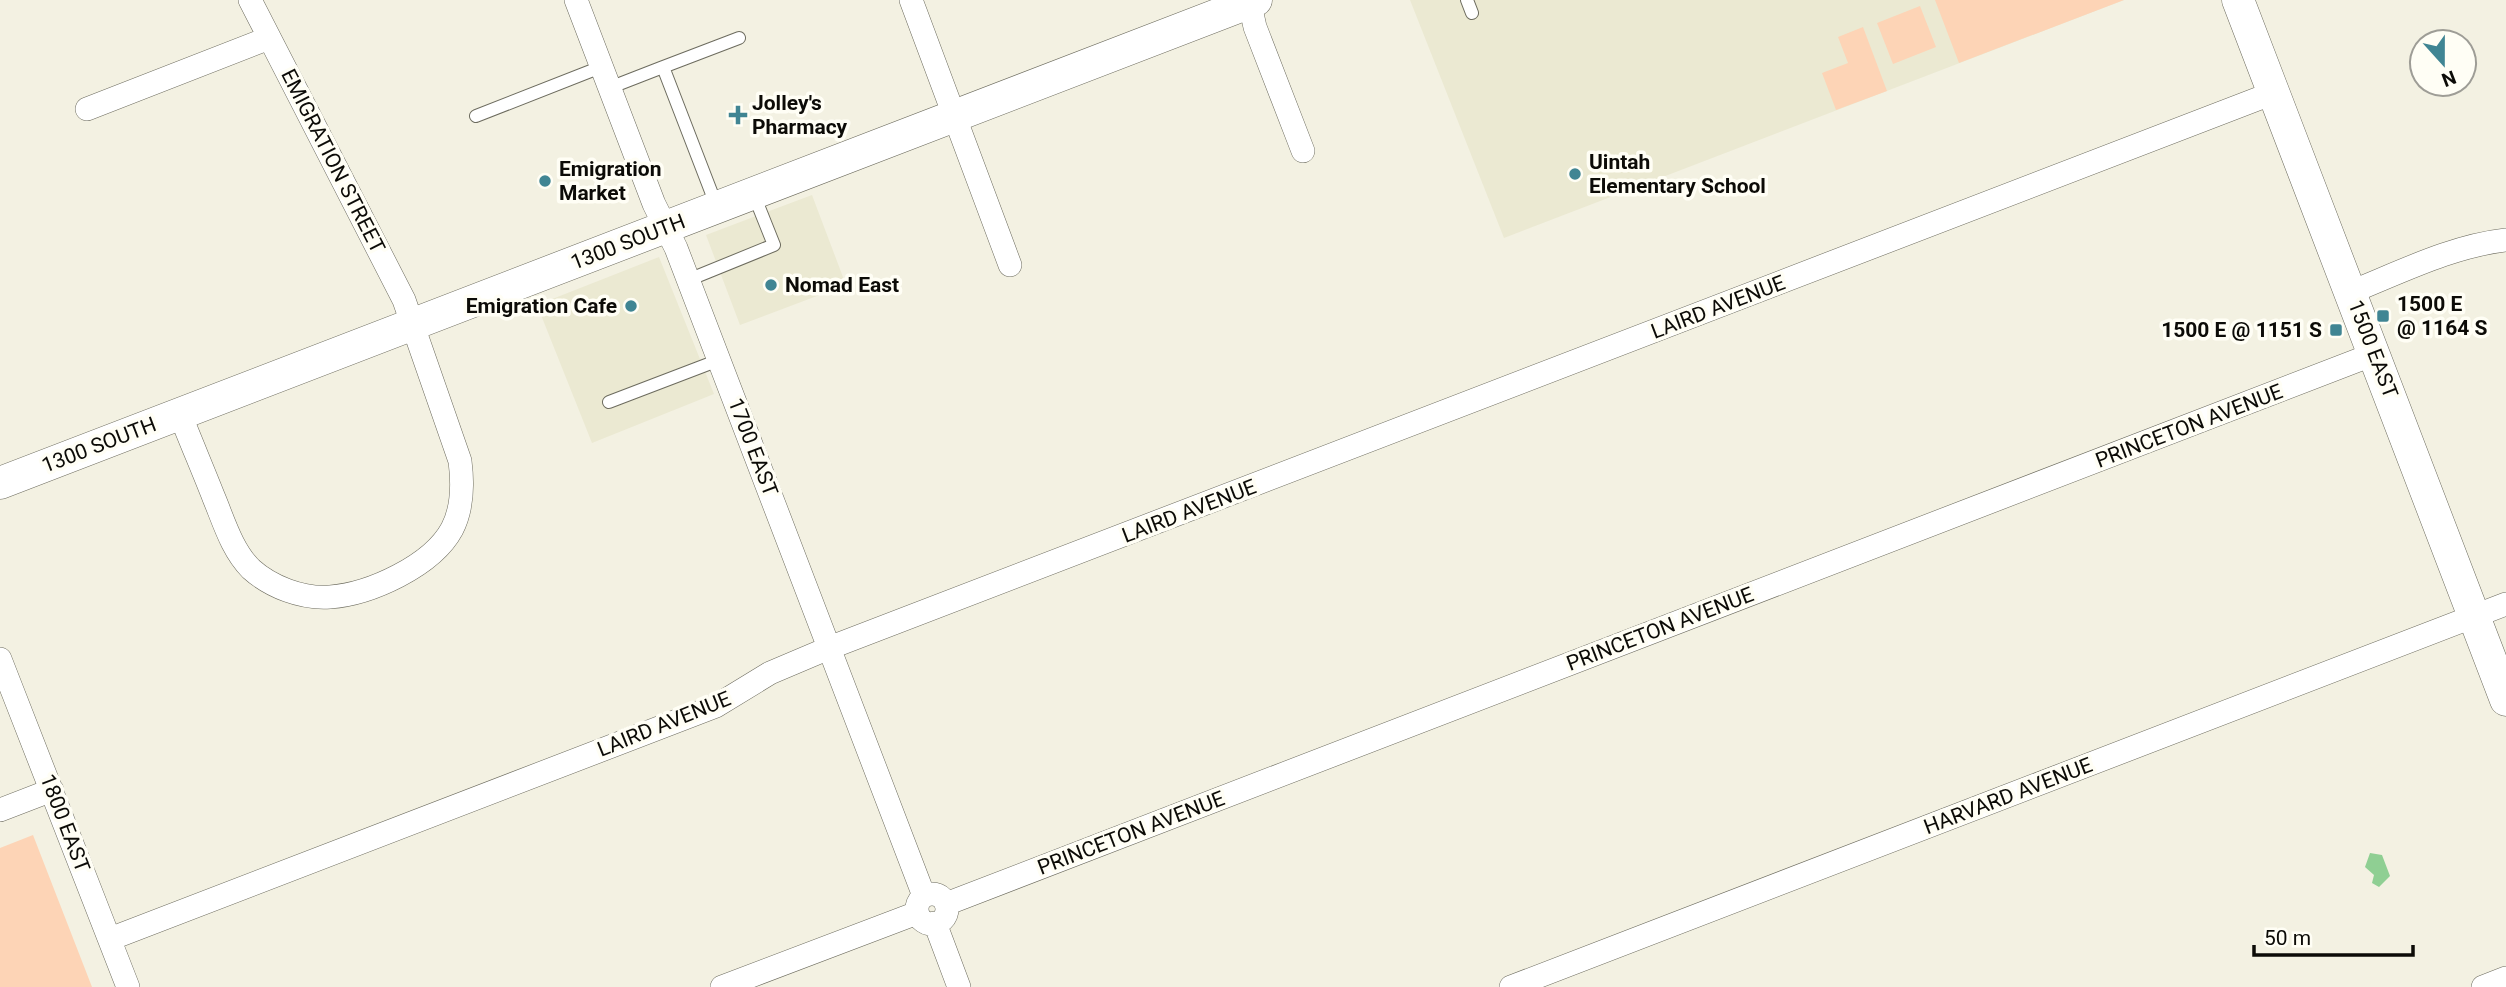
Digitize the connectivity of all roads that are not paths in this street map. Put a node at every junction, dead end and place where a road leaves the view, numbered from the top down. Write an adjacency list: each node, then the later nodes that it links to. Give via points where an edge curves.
1 (250, 0): 8 (street, EMIGRATION STREET)
2 (576, 0): 11 (street, 1700 EAST)
3 (911, 0): 15 (street)
4 (1467, 0): 7 (lane)
5 (2238, 0): 12 (street, 1500 EAST)
6 (1252, 1): 15 (street, 1300 SOUTH); 16 (street, via 1255,27)
7 (1472, 13)
8 (269, 38): 13 (street); 24 (street, EMIGRATION STREET, via 394,277)
9 (739, 38): 10 (lane)
10 (663, 67): 11 (lane); 18 (lane)
11 (605, 77): 14 (lane); 19 (street, 1700 EAST)
12 (2273, 93): 23 (street, 1500 EAST); 32 (street, LAIRD AVENUE)
13 (87, 109)
14 (476, 116)
15 (954, 116): 17 (street, 1300 SOUTH); 21 (street)
16 (1303, 151)
17 (754, 193): 18 (street, 1300 SOUTH); 22 (lane, via 774,245)
18 (717, 207): 19 (street, 1300 SOUTH)
19 (666, 227): 22 (street, 1700 EAST); 24 (street, 1300 SOUTH)
20 (2506, 240): 23 (street, via 2448,254)
21 (1010, 265)
22 (688, 280): 26 (street, 1700 EAST)
23 (2351, 292): 25 (street, 1500 EAST)
24 (412, 325): 28 (street, 1300 SOUTH); 28 (street, EMIGRATION STREET, via 454,442 463,481 458,514 442,544 411,570 392,578 328,597 292,592 262,578 236,548)
25 (2374, 354): 31 (street, 1500 EAST); 37 (street, PRINCETON AVENUE)
26 (719, 360): 27 (lane); 32 (street, 1700 EAST)
27 (609, 402)
28 (180, 414): 29 (street, 1300 SOUTH)
29 (0, 483)
30 (2506, 604): 31 (street, HARVARD AVENUE)
31 (2474, 617): 34 (street, 1500 EAST); 43 (street, HARVARD AVENUE)
32 (829, 648): 37 (street, 1700 EAST); 38 (street, LAIRD AVENUE, via 770,673 716,706)
33 (0, 659): 35 (street, 1800 EAST)
34 (2506, 699)
35 (52, 790): 36 (street); 38 (street, 1800 EAST)
36 (0, 810)
37 (931, 909): 41 (street, PRINCETON AVENUE); 42 (street, 1700 EAST)
38 (110, 939): 40 (street, 1800 EAST)
39 (2506, 978): 44 (street)
40 (128, 987)
41 (722, 987)
42 (959, 987)
43 (1511, 987)
44 (2483, 987)

